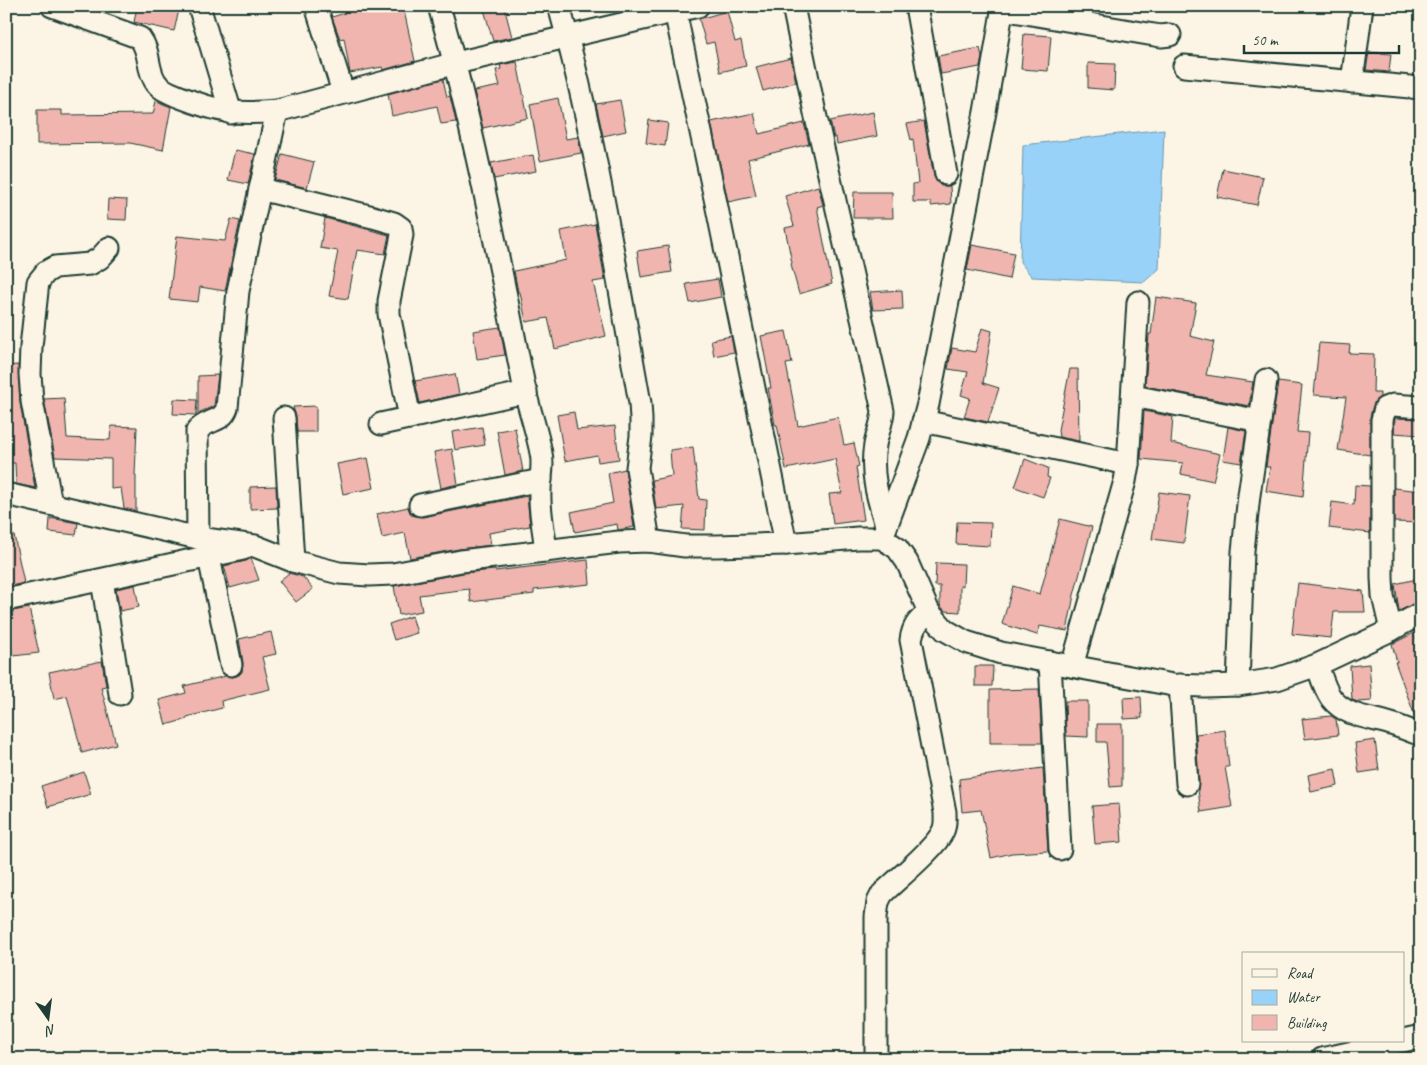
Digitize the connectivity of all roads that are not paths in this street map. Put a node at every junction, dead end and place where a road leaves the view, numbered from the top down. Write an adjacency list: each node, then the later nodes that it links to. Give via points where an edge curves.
1 (199, 6): 20 (street)
2 (316, 6): 18 (street)
3 (440, 6): 14 (street)
4 (559, 6): 13 (street)
5 (698, 6): 11 (street)
6 (792, 6): 39 (street, via 883,412 873,462)
7 (916, 6): 21 (street)
8 (1362, 6): 16 (street)
9 (62, 8): 20 (street, via 140,38 155,82 163,90)
10 (1002, 8): 12 (street, via 1148,34); 31 (street, via 942,337)
11 (674, 9): 13 (street); 42 (street)
12 (1170, 35)
13 (568, 37): 14 (street); 41 (street, via 640,403 637,468)
14 (456, 63): 18 (street); 26 (street)
15 (1184, 66): 16 (street)
16 (1352, 82): 17 (street)
17 (1421, 88)
18 (343, 92): 19 (street)
19 (277, 111): 20 (street); 22 (street)
20 (230, 112)
21 (946, 174)
22 (260, 189): 30 (street, via 373,217 401,228 389,314); 40 (street, via 238,292 227,408 221,418 205,423 197,431)
23 (109, 248): 37 (street, via 90,264 56,267 46,272 38,282 30,374)
24 (1138, 302): 27 (street)
25 (1266, 380): 32 (street)
26 (526, 392): 30 (street); 35 (street, via 541,452)
27 (1132, 396): 32 (street); 34 (street)
28 (1421, 407): 51 (street, via 1394,404 1386,408 1382,420 1382,578)
29 (284, 418): 46 (street)
30 (410, 418): 33 (street)
31 (923, 421): 34 (street); 39 (street)
32 (1260, 421): 57 (street, via 1243,550)
33 (381, 424)
34 (1128, 464): 55 (street, via 1121,500)
35 (541, 480): 38 (street); 44 (street, via 540,505)
36 (6, 494): 37 (street)
37 (51, 504): 40 (street)
38 (420, 505)
39 (884, 532): 42 (street, via 858,538); 49 (street, via 907,562)
40 (198, 538): 43 (street)
41 (649, 542): 42 (street, via 685,546); 44 (street, via 619,542)
42 (786, 544)
43 (256, 546): 45 (street); 46 (street)
44 (546, 551): 46 (street, via 369,575 339,574)
45 (208, 557): 47 (street); 54 (street)
46 (293, 561)
47 (102, 580): 48 (street); 58 (street)
48 (6, 600)
49 (929, 612): 52 (street, via 945,630 966,642 1001,653); 65 (street, via 912,629 911,640 946,823 934,845 882,894 878,902)
50 (1421, 614): 51 (street)
51 (1391, 630): 53 (street)
52 (1050, 662): 55 (street); 61 (street)
53 (1317, 665): 57 (street, via 1277,679); 59 (street, via 1325,688 1342,709)
54 (231, 666)
55 (1072, 666): 56 (street)
56 (1180, 685): 57 (street); 60 (street)
57 (1238, 685)
58 (120, 694)
59 (1421, 736)
60 (1187, 784)
61 (1060, 848)
62 (1421, 1037): 63 (street)
63 (1404, 1041)
64 (1398, 1042): 66 (street)
65 (876, 1059)
66 (1322, 1059)

